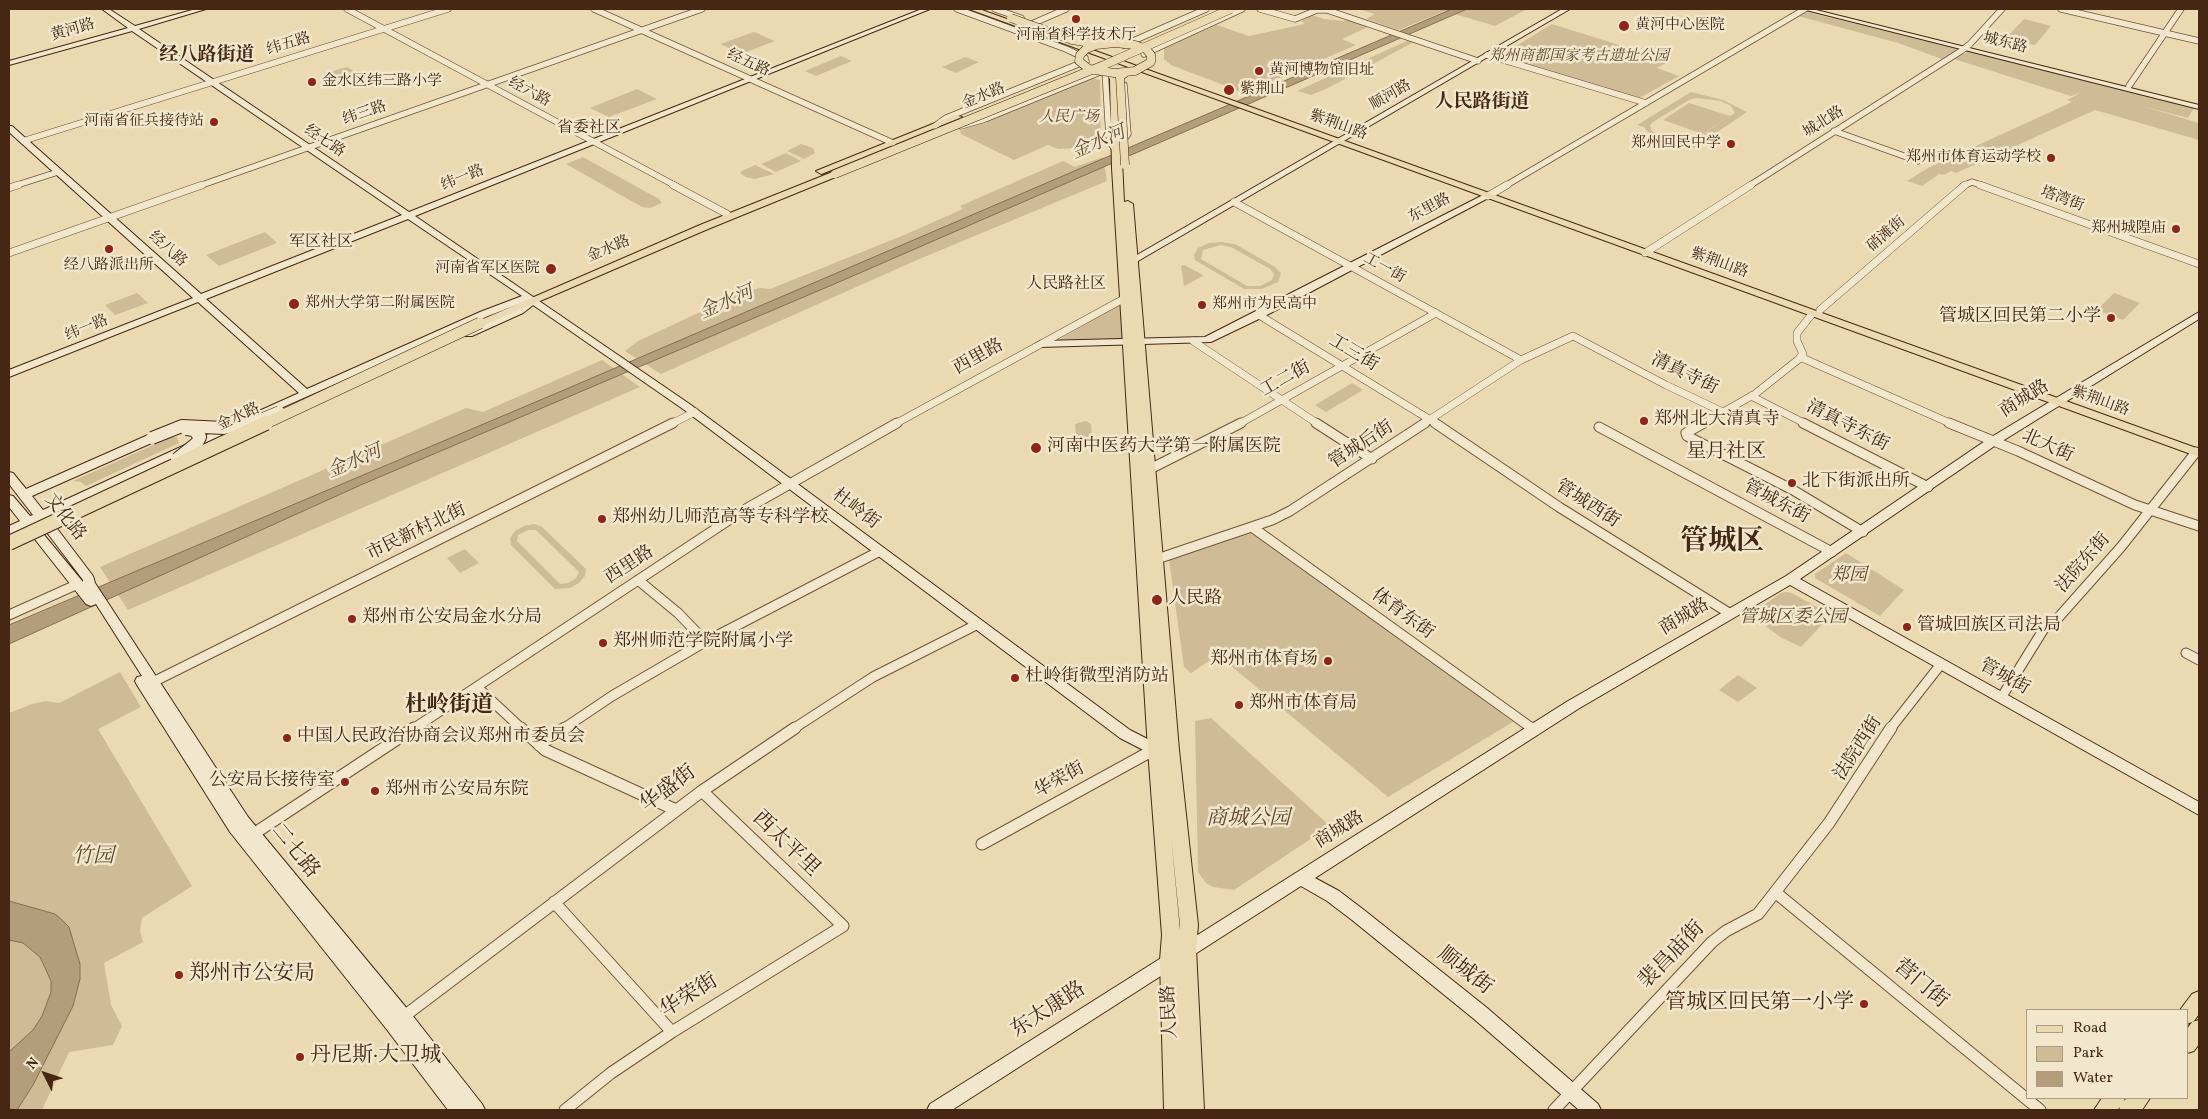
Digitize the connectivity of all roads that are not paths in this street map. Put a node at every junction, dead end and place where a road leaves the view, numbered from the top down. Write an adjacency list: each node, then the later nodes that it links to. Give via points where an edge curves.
1 (105, 9): 30 (street, 经七路)
2 (194, 9): 30 (street, 黄河路)
3 (203, 9): 30 (street, 黄河路)
4 (347, 9): 31 (street, 经六路)
5 (448, 9): 31 (street, 纬五路)
6 (594, 9): 32 (street, 经五路)
7 (702, 9): 32 (street, 纬三路)
8 (927, 9): 45 (street, 纬一路)
9 (957, 9): 39 (street)
10 (965, 9): 39 (main road)
11 (973, 9): 39 (main road)
12 (978, 9): 39 (main road)
13 (985, 9): 36 (main road, bridge, via 1072,40)
14 (995, 9): 29 (street)
15 (1066, 9): 29 (street)
16 (1206, 9): 35 (street)
17 (1214, 9): 35 (main road, via 1155,35)
18 (1223, 9): 64 (main road, 金水路, bridge)
19 (1231, 9): 64 (main road, 金水路, bridge, via 1104,65)
20 (1236, 9): 40 (main road, bridge, via 1160,44)
21 (1242, 9): 40 (street)
22 (1260, 9): 41 (street, via 1295,20 1317,10 1327,10)
23 (1567, 9): 38 (street, 顺河路)
24 (1805, 9): 37 (street, 城东路); 50 (street, 东里路)
25 (1816, 9): 37 (street, 城东路)
26 (2002, 9): 37 (street, 城北路)
27 (2061, 9): 33 (street)
28 (2181, 9): 33 (street)
29 (1034, 23): 36 (street)
30 (132, 27): 42 (street, 黄河路); 46 (street, 经七路)
31 (384, 29): 46 (street, 纬五路); 47 (street, 经六路)
32 (641, 30): 45 (street, 经五路); 47 (street, 纬三路)
33 (2165, 33): 34 (street); 48 (street)
34 (2199, 40)
35 (1121, 44): 36 (main road, bridge); 40 (main road, bridge, via 1139,46)
36 (1104, 45): 39 (street); 39 (main road, bridge, via 1086,49)
37 (1966, 47): 48 (street, 城东路); 51 (street, 城东路); 55 (street, 城北路)
38 (1488, 55): 41 (street, 顺河路); 50 (street)
39 (1085, 56): 43 (main road); 44 (main road, bridge, via 1090,69); 52 (street, via 946,118); 52 (main road, via 1071,71)
40 (1149, 56): 43 (main road, bridge, via 1143,68); 49 (main road, via 1160,70)
41 (1478, 61): 56 (street, 顺河路)
42 (9, 62)
43 (1130, 70): 44 (main road, bridge); 49 (main road); 49 (main road); 62 (main road, bridge, via 1120,77)
44 (1106, 72): 54 (street); 54 (main road, bridge, via 1075,79); 62 (main road, via 1114,78 1117,151)
45 (750, 79): 58 (street, 纬一路); 59 (street, 经五路)
46 (212, 82): 57 (street, 纬五路); 60 (street, 经七路)
47 (487, 84): 58 (street, 经六路); 60 (street, 纬三路)
48 (2129, 86): 51 (street, 城东路)
49 (1230, 100): 56 (main road, 紫荆山路)
50 (1646, 103): 67 (street, 东里路)
51 (2199, 105)
52 (935, 126): 59 (main road)
53 (9, 128): 57 (street, 经八路)
54 (951, 129): 69 (main road, via 793,194)
55 (1834, 131): 61 (street); 73 (street, 城北路)
56 (1341, 140): 67 (main road, 紫荆山路); 68 (street, 顺河路)
57 (23, 141): 63 (street, 经八路)
58 (593, 142): 70 (street, 经六路); 71 (street, 纬一路)
59 (892, 143): 69 (main road, via 795,181)
60 (307, 148): 71 (street, 经七路); 72 (street, 纬三路)
61 (1918, 161)
62 (1121, 167): 75 (main road, 人民路)
63 (58, 172): 66 (street); 72 (street, 经八路)
64 (833, 173): 69 (main road, 金水路)
65 (1972, 182): 76 (street, 塔湾街); 81 (street, 硝滩街)
66 (9, 188)
67 (1491, 194): 73 (main road, 紫荆山路); 77 (street, 东里路)
68 (1234, 202): 75 (street, 顺河路); 77 (street, 工一街)
69 (754, 205): 70 (main road, 金水路); 79 (main road, 金水路)
70 (727, 214): 79 (main road, 金水路)
71 (408, 216): 78 (street, 纬一路); 79 (street, 经七路)
72 (109, 218): 74 (street, 纬三路); 78 (street, 经八路)
73 (1649, 251): 81 (main road, 紫荆山路)
74 (9, 253)
75 (1128, 263): 80 (main road, 人民路); 88 (main road, 人民路)
76 (2199, 264)
77 (1352, 267): 82 (street, 工一街); 84 (street, 东里路)
78 (200, 298): 93 (street, 纬一路); 94 (street, 经八路)
79 (531, 298): 85 (main road, 金水路); 94 (street, via 484,314); 99 (street, 杜岭街); 119 (street, via 519,310)
80 (1125, 298): 88 (main road, 人民路); 89 (street, 西里路)
81 (1816, 312): 90 (street, via 1797,333 1802,350); 97 (main road, 紫荆山路)
82 (1436, 313): 91 (street, 工一街); 92 (street, 工二街)
83 (2199, 315): 97 (street, 商城路)
84 (1259, 316): 87 (street, 东里路, via 1215,337); 92 (street, 工三街)
85 (478, 322): 98 (main road, 金水路); 124 (main road, 金水路, bridge)
86 (1573, 336): 91 (street, 管城后街); 100 (street, 清真寺街)
87 (1193, 341): 88 (street, 东里路); 96 (street)
88 (1134, 343): 89 (street, 东里路); 108 (main road, 人民路); 145 (main road, 人民路)
89 (1040, 344): 110 (street, 西里路)
90 (1800, 357): 95 (street); 104 (street, 北大街)
91 (1521, 360): 101 (street, 管城后街)
92 (1343, 366): 96 (street, 工二街); 101 (street, 工三街)
93 (9, 374)
94 (306, 394): 115 (street)
95 (1751, 396): 100 (street); 111 (street, 清真寺东街)
96 (1283, 400): 107 (street); 108 (street, 工二街)
97 (2061, 400): 104 (street, 商城路); 105 (main road, 紫荆山路)
98 (279, 412): 103 (street, bridge, via 224,428 182,426); 106 (main road, 金水路, bridge)
99 (695, 412): 110 (street, 杜岭街); 140 (street, 市民新村北街)
100 (1723, 412): 121 (street, 清真寺街, via 1688,432 1687,436 1793,490)
101 (1431, 420): 107 (street, 管城后街); 133 (street, 管城西街, via 1559,507)
102 (1599, 427): 127 (street, 管城东街)
103 (152, 438): 106 (street, bridge, via 184,429 198,433 198,443); 112 (street)
104 (1992, 442): 111 (street, 商城路); 114 (street, 北大街)
105 (2198, 450): 114 (street, 法院东街)
106 (177, 459): 123 (main road, 金水路)
107 (1372, 459): 118 (street, 管城后街, via 1290,511)
108 (1150, 469): 128 (main road, 人民路)
109 (9, 476): 112 (street, 文化路)
110 (790, 483): 126 (street, 杜岭街); 129 (street, 西里路)
111 (1928, 487): 121 (street, 商城路)
112 (24, 495): 115 (street, 文化路)
113 (9, 500): 116 (street, 文化路)
114 (2150, 511): 117 (street, 北大街); 142 (street, 法院东街, via 2058,618 2045,627)
115 (41, 516): 116 (street); 119 (street, 文化路)
116 (28, 522): 120 (street); 122 (street, 文化路)
117 (2199, 526)
118 (1252, 527): 128 (street, 管城后街); 143 (street, 体育东街)
119 (52, 529): 122 (street); 131 (street, 文化路, via 88,579)
120 (9, 531)
121 (1863, 532): 127 (street, 商城路)
122 (38, 535): 125 (street); 131 (street, 文化路)
123 (9, 537)
124 (9, 543)
125 (9, 549)
126 (880, 551): 135 (street, 杜岭街); 136 (street)
127 (1832, 552): 130 (street, 商城路)
128 (1157, 559): 146 (main road, 人民路)
129 (638, 580): 136 (street, via 678,613); 141 (street, 西里路)
130 (1790, 580): 133 (street, 商城路); 139 (street, 管城街)
131 (83, 584): 132 (street); 134 (street)
132 (99, 606): 140 (street, 二七路); 150 (street, 二七路, via 210,790)
133 (1729, 613): 143 (street, 商城路)
134 (9, 615)
135 (978, 624): 145 (street, 杜岭街, via 1125,734); 147 (street, 华盛街, via 844,694)
136 (706, 642): 144 (street, via 612,696)
137 (2186, 653): 138 (street)
138 (2199, 660)
139 (1942, 664): 142 (street, 管城街); 152 (street, 法院西街, via 1891,728 1845,800)
140 (153, 682): 150 (street, 二七路)
141 (477, 687): 144 (street); 150 (street, 西里路)
142 (2001, 698): 148 (street, 管城街)
143 (1534, 730): 153 (street, 商城路)
144 (539, 746): 149 (street)
145 (1156, 750): 146 (street); 151 (street, 华荣街); 158 (main road, 人民路, via 1171,935)
146 (1171, 750): 157 (main road, 人民路, via 1189,924)
147 (702, 790): 149 (street, 华盛街); 156 (street, 西太平里)
148 (2199, 809)
149 (676, 810): 155 (street, 华盛街)
150 (249, 837): 161 (street, 二七路); 170 (street, 二七路)
151 (982, 844)
152 (1805, 853): 154 (street, 裴昌庙街)
153 (1301, 878): 157 (street, 商城路); 165 (street, 顺城街, via 1358,915)
154 (1775, 892): 165 (street, 裴昌庙街, via 1758,914 1712,942); 166 (street, 营门街)
155 (554, 902): 161 (street, 华盛街); 163 (street)
156 (843, 926): 163 (street, 华荣街)
157 (1187, 949): 158 (street, 东太康路); 175 (main road, 人民路)
158 (1169, 960): 173 (street, 东太康路); 174 (main road, 人民路)
159 (2199, 1000): 160 (main road)
160 (2188, 1014)
161 (403, 1017): 171 (street, 二七路)
162 (2199, 1029): 164 (main road)
163 (672, 1032): 172 (street, 华荣街, via 611,1073)
164 (2188, 1043)
165 (1571, 1091): 176 (street, 裴昌庙街); 177 (street, 顺城街)
166 (2026, 1098)
167 (2027, 1099): 178 (street, 营门街)
168 (2114, 1099): 179 (main road)
169 (2139, 1099): 180 (main road)
170 (459, 1110)
171 (476, 1110)
172 (565, 1110)
173 (936, 1110)
174 (1174, 1110)
175 (1194, 1110)
176 (1554, 1110)
177 (1592, 1110)
178 (2040, 1110)
179 (2104, 1110)
180 (2129, 1110)

